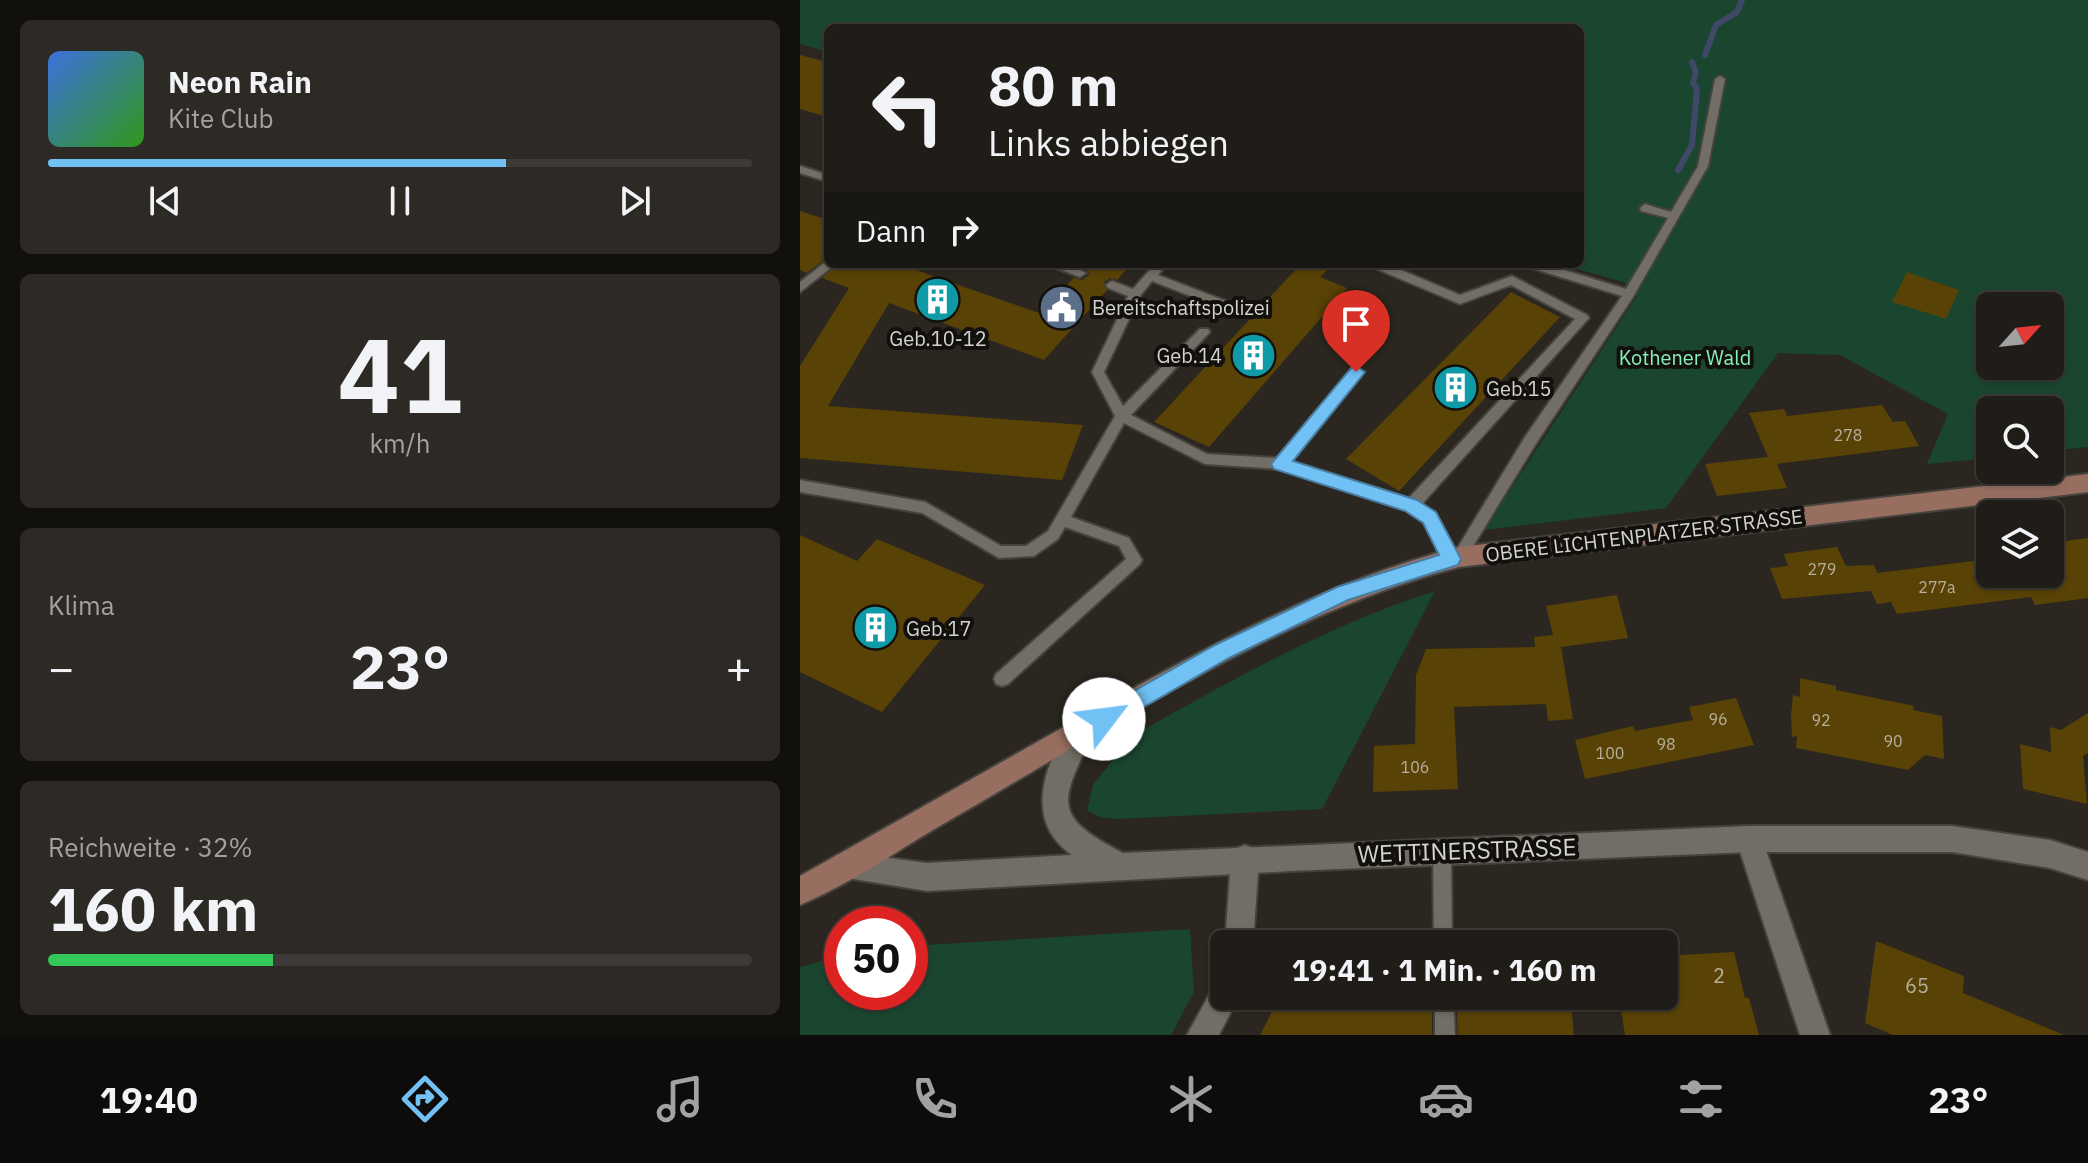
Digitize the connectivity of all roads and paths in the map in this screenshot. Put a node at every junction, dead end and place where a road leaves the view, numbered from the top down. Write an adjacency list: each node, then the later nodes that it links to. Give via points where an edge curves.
1 (1720, 79): 5 (lane, via 1703,166)
2 (800, 169): 3 (lane)
3 (824, 178)
4 (1645, 208): 5 (lane)
5 (1674, 216): 16 (lane)
6 (824, 267): 14 (lane)
7 (1067, 268): 11 (lane)
8 (1157, 268): 12 (lane)
9 (1385, 268): 24 (lane, via 1460,300 1512,280 1583,318)
10 (1545, 268): 16 (lane)
11 (1080, 273)
12 (1150, 276): 15 (lane); 17 (lane)
13 (1112, 285): 15 (lane)
14 (800, 288)
15 (1135, 294): 20 (lane, via 1098,372)
16 (1629, 294): 26 (lane)
17 (1248, 314)
18 (1204, 332): 20 (lane)
19 (1356, 372): 21 (lane)
20 (1122, 416): 21 (lane, via 1205,459); 25 (lane)
21 (1280, 464): 24 (lane)
22 (2088, 483): 26 (main road, OBERE LICHTENPLATZER STRASSE)
23 (800, 486): 25 (lane, via 925,508 999,552 1029,552 1053,535)
24 (1411, 506): 26 (lane, via 1429,517)
25 (1062, 520): 27 (lane, via 1124,542 1135,560)
26 (1455, 558): 28 (main road, OBERE LICHTENPLATZER STRASSE, via 1343,593 1222,651)
27 (1002, 679)
28 (1080, 732): 32 (main road, OBERE LICHTENPLATZER STRASSE); 34 (street, via 1062,763 1053,802 1074,840)
29 (1749, 839): 30 (street, WETTINERSTRASSE); 33 (street, WETTINERSTRASSE, via 1952,839 2050,854); 42 (street)
30 (1442, 851): 31 (street, WETTINERSTRASSE); 37 (lane)
31 (1245, 859): 34 (street, WETTINERSTRASSE); 36 (street)
32 (845, 866): 34 (street, WETTINERSTRASSE, via 927,877); 35 (main road, OBERE LICHTENPLATZER STRASSE)
33 (2088, 866)
34 (1121, 867)
35 (801, 889)
36 (1240, 930)
37 (1443, 930)
38 (1216, 1010): 40 (street)
39 (1444, 1010): 41 (lane)
40 (1202, 1035)
41 (1445, 1035)
42 (1815, 1035)

